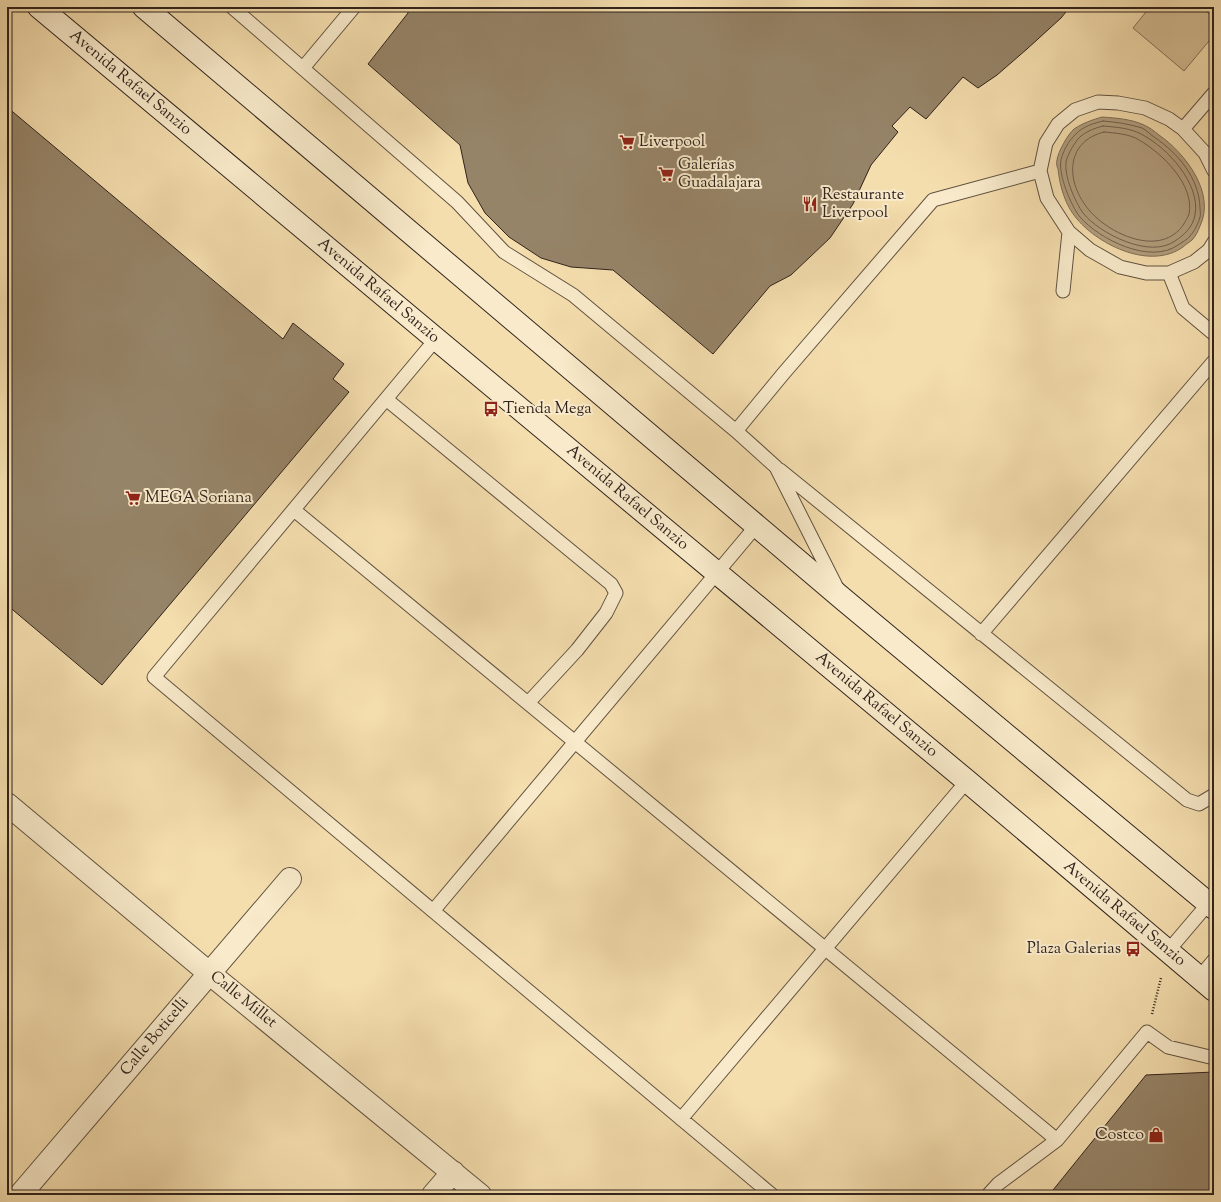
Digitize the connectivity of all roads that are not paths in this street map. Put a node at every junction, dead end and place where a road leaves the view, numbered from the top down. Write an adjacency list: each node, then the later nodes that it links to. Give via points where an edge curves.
1 (40, 7): 15 (main road, Avenida Rafael Sanzio)
2 (144, 7): 21 (main road)
3 (232, 7): 5 (lane)
4 (354, 7): 5 (lane)
5 (303, 68): 18 (lane, via 457,202 504,252 573,296)
6 (1214, 93): 7 (lane)
7 (1183, 129): 8 (lane, via 1146,108 1098,102 1076,110 1058,124 1046,143); 9 (lane, via 1205,153)
8 (1040, 171): 10 (lane, via 1047,198); 18 (lane, via 933,200)
9 (1214, 171)
10 (1069, 232): 12 (lane, via 1090,250 1120,267 1146,273); 13 (lane)
11 (1214, 242): 12 (lane, via 1210,250 1194,262)
12 (1169, 273): 14 (lane, via 1183,308)
13 (1063, 290)
14 (1214, 334)
15 (436, 339): 17 (lane); 22 (main road, Avenida Rafael Sanzio)
16 (1214, 361): 24 (lane)
17 (386, 399): 20 (lane); 25 (lane, via 611,584 616,593 606,613 577,650)
18 (736, 431): 19 (lane)
19 (776, 467): 23 (lane); 24 (lane)
20 (294, 510): 25 (lane); 32 (lane, via 154,677)
21 (757, 525): 22 (lane); 23 (main road)
22 (717, 573): 26 (lane); 27 (main road, Avenida Rafael Sanzio)
23 (843, 598): 31 (main road)
24 (981, 634): 28 (lane, via 1186,800 1199,804)
25 (528, 703): 26 (lane)
26 (575, 742): 32 (lane); 33 (lane)
27 (967, 781): 33 (lane); 34 (main road, Avenida Rafael Sanzio)
28 (1214, 795)
29 (7, 804): 36 (main road, Calle Millet)
30 (290, 879): 36 (main road, Calle Boticelli)
31 (1212, 903): 34 (lane)
32 (433, 911): 39 (lane)
33 (825, 948): 39 (lane); 40 (lane)
34 (1168, 951): 37 (main road, Avenida Rafael Sanzio)
35 (1214, 960): 37 (lane)
36 (209, 973): 41 (main road, Calle Millet); 42 (main road, Calle Boticelli)
37 (1207, 984)
38 (1214, 1058): 40 (lane, via 1168,1047 1147,1032)
39 (681, 1119): 45 (lane)
40 (1057, 1140): 46 (lane, via 998,1184)
41 (452, 1172): 43 (main road); 44 (main road, Calle Millet)
42 (20, 1195)
43 (434, 1195)
44 (480, 1195)
45 (772, 1195)
46 (988, 1195)

